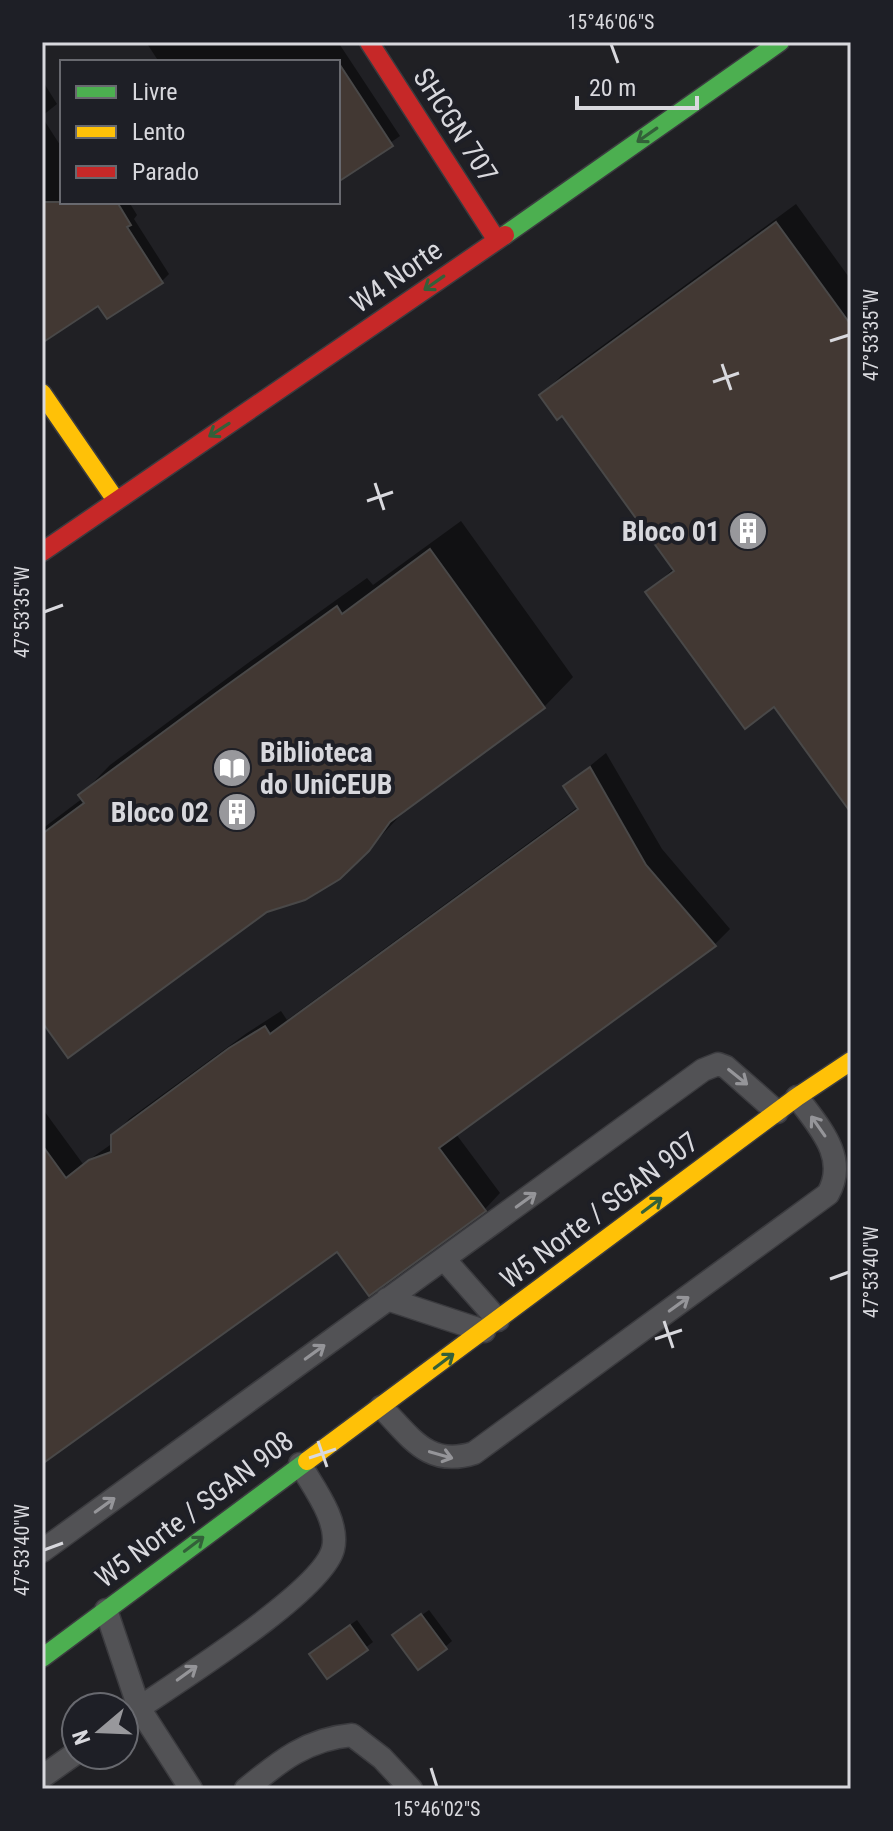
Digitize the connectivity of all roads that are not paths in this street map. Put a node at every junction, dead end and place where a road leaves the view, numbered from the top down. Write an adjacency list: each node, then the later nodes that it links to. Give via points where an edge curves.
1 (369, 42): 3 (main road, SHCGN 707)
2 (780, 42): 3 (main road, W4 Norte, one-way to 3)
3 (496, 239): 5 (main road, W4 Norte, one-way to 5)
4 (42, 393): 5 (main road)
5 (115, 499): 6 (main road, W4 Norte)
6 (42, 552)
7 (851, 1061): 8 (main road, W5 Norte / SGAN 907)
8 (797, 1097): 9 (main road, W5 Norte / SGAN 907); 13 (lane, one-way to 8, via 424,1450 454,1459 474,1453 828,1194 835,1182 832,1147)
9 (777, 1112): 10 (lane, one-way to 9, via 710,1066 726,1067); 12 (main road, W5 Norte / SGAN 907, one-way to 9)
10 (444, 1259): 11 (lane); 12 (lane)
11 (387, 1299): 12 (lane); 15 (lane, one-way to 11)
12 (491, 1325): 13 (main road, W5 Norte / SGAN 907, one-way to 12)
13 (381, 1407): 14 (main road, W5 Norte / SGAN 908)
14 (300, 1464): 16 (main road, W5 Norte / SGAN 908, one-way to 14); 19 (lane, one-way to 14, via 296,1595 325,1568 334,1546 329,1517)
15 (42, 1551)
16 (106, 1610): 17 (main road, W5 Norte / SGAN 908); 18 (lane)
17 (42, 1658)
18 (126, 1691)
19 (140, 1707)
20 (140, 1723): 23 (lane)
21 (60, 1764): 22 (lane)
22 (42, 1777)
23 (191, 1789)
24 (246, 1789): 25 (lane, via 295,1750 352,1735)
25 (411, 1789)

